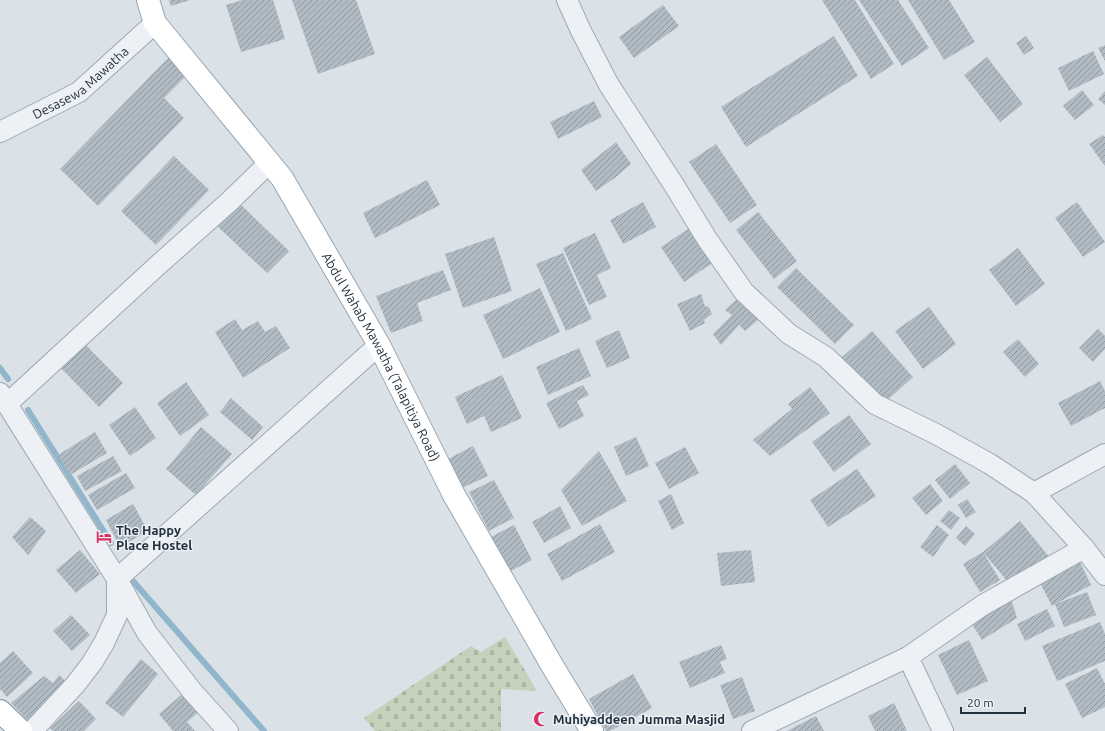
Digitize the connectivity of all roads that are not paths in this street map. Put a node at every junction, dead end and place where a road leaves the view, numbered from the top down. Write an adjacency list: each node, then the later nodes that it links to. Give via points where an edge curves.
1 (148, 0): 3 (main road, Abdul Wahab Mawatha (Talapitiya Road))
2 (567, 0): 9 (street, via 609,85 674,184 706,239 744,292 789,334 826,357 875,404 990,464)
3 (155, 23): 4 (street, Desasewa Mawatha, via 79,92); 5 (main road, Abdul Wahab Mawatha (Talapitiya Road))
4 (0, 132)
5 (270, 162): 6 (main road, Abdul Wahab Mawatha (Talapitiya Road), via 282,178); 7 (street, via 157,266)
6 (379, 345): 12 (street); 18 (main road, Abdul Wahab Mawatha (Talapitiya Road), via 454,495 552,667)
7 (3, 398): 12 (street)
8 (1105, 454): 9 (street)
9 (1034, 493): 10 (street)
10 (1084, 548): 11 (street); 13 (street, via 983,605)
11 (1105, 575)
12 (117, 579): 16 (street, via 117,615 104,643 75,685); 17 (street, via 147,633 192,691)
13 (908, 657): 19 (street); 20 (street)
14 (0, 711): 15 (main road)
15 (21, 731)
16 (32, 731)
17 (228, 731)
18 (592, 731)
19 (752, 731)
20 (943, 731)

